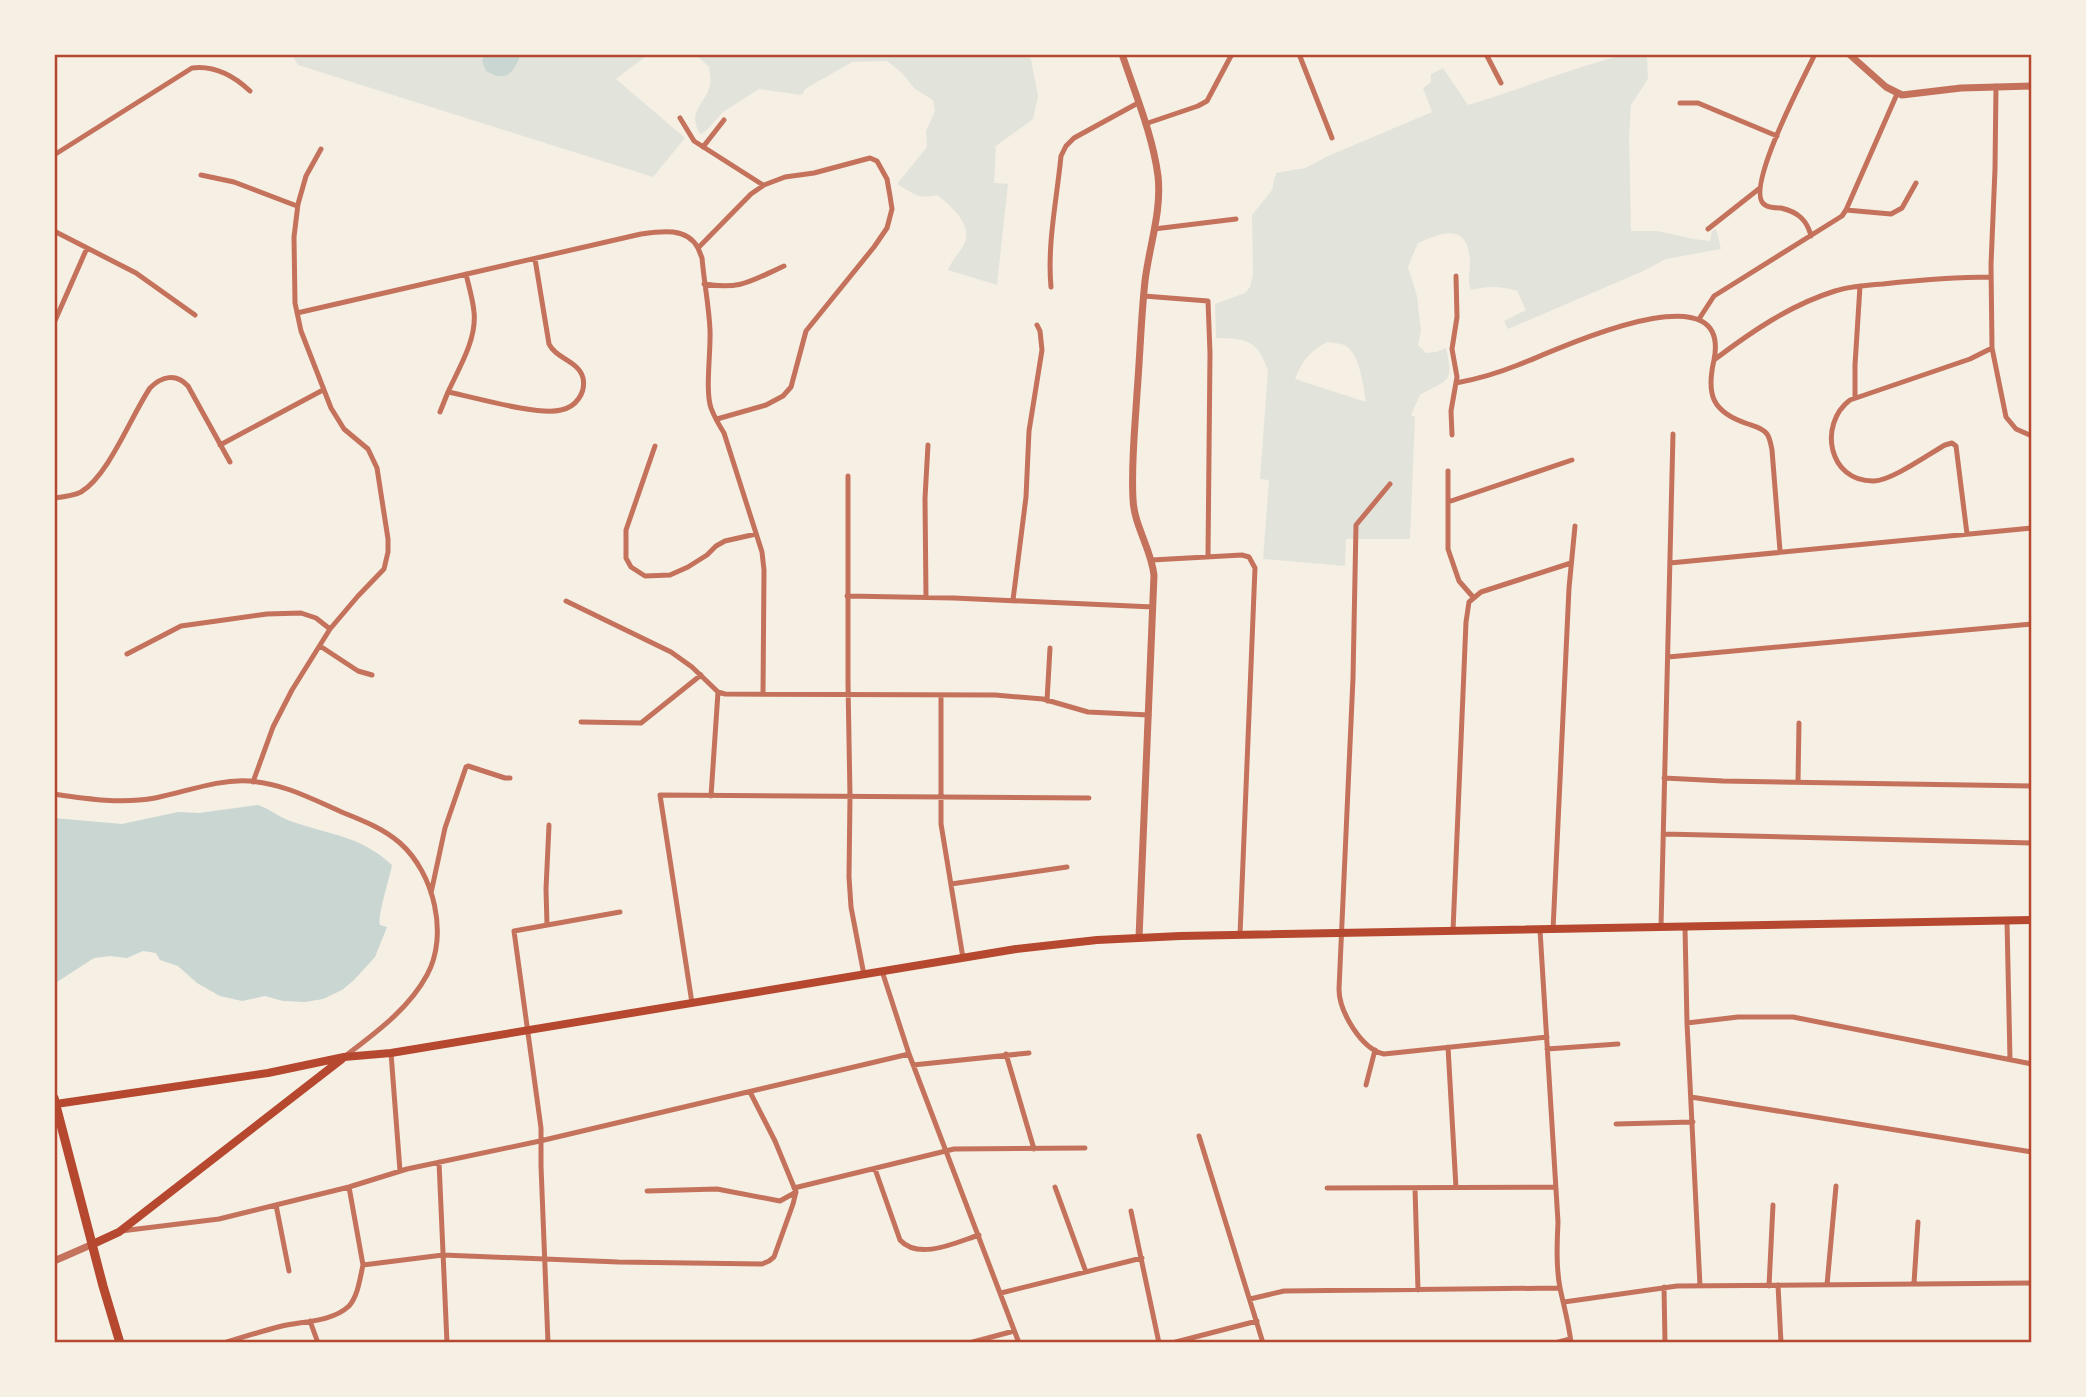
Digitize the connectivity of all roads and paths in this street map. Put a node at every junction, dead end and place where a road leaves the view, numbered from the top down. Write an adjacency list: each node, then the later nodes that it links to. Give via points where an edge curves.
1 (1122, 54): 12 (street)
2 (1232, 54): 16 (street, via 1207,101)
3 (1299, 54): 18 (street)
4 (1486, 54): 7 (street)
5 (1815, 54): 17 (street)
6 (1849, 54): 11 (street)
7 (1501, 83)
8 (1996, 86): 9 (street); 11 (street); 39 (street)
9 (2032, 86)
10 (250, 91): 21 (street, via 226,73 191,68)
11 (1897, 94): 27 (street)
12 (1138, 103): 16 (street); 42 (street, via 1074,138 1061,156)
13 (1680, 103): 17 (street, via 1698,103)
14 (680, 118): 19 (street)
15 (724, 120): 19 (street)
16 (1145, 124): 29 (street, via 1158,174)
17 (1777, 136): 25 (street)
18 (1332, 138)
19 (703, 147): 24 (street)
20 (321, 149): 26 (street)
21 (54, 155)
22 (201, 175): 26 (street)
23 (1916, 183): 27 (street, via 1898,212)
24 (763, 186): 34 (street); 56 (street, via 870,158 877,160 887,179 892,209 887,228 874,247 806,331 788,392 766,405)
25 (1760, 188): 30 (street); 32 (street, via 1766,206 1799,215)
26 (297, 206): 44 (street)
27 (1846, 210): 32 (street)
28 (1236, 219): 29 (street)
29 (1154, 229): 43 (street)
30 (1707, 229)
31 (54, 231): 33 (street)
32 (1811, 236): 46 (street, via 1714,296)
33 (87, 248): 45 (street, via 146,279); 47 (street)
34 (698, 248): 35 (street, via 689,237 663,231); 40 (street)
35 (535, 259): 37 (street); 53 (street, via 549,344 577,368 583,377 582,392 563,410 539,410)
36 (783, 266): 40 (street, via 741,286)
37 (466, 274): 44 (street); 53 (street, via 474,324)
38 (1456, 276): 51 (street, via 1452,349)
39 (1991, 277): 41 (street); 49 (street)
40 (704, 284): 56 (street, via 711,349 709,400)
41 (1860, 286): 50 (street, via 1797,306); 54 (street)
42 (1051, 287)
43 (1144, 296): 75 (street, via 1208,301); 76 (street, via 1133,500)
44 (297, 313): 52 (street)
45 (195, 315)
46 (1699, 319): 50 (street, via 1713,335); 51 (street, via 1677,317 1620,326 1501,372)
47 (54, 323)
48 (1037, 325): 82 (street, via 1042,350 1029,431)
49 (1992, 348): 54 (street); 59 (street, via 2006,417 2016,429)
50 (1714, 360): 74 (street, via 1709,385 1717,405 1727,416 1769,436)
51 (1457, 383): 58 (street)
52 (323, 390): 60 (street); 86 (street, via 337,420 373,457 388,539 384,569)
53 (448, 392): 55 (street)
54 (1855, 398): 73 (street, via 1834,420 1832,450 1842,470 1865,480 1880,480 1952,443)
55 (440, 412)
56 (716, 419): 72 (street)
57 (1673, 434): 77 (street)
58 (1452, 435)
59 (2032, 436)
60 (220, 444): 64 (street); 68 (street, via 188,386 174,377 166,378 150,388 92,482 76,494)
61 (928, 445): 80 (street)
62 (655, 446): 72 (street, via 626,530 625,558 631,567 645,576 670,575 716,545)
63 (1572, 460): 69 (street)
64 (230, 462)
65 (1448, 471): 69 (street)
66 (848, 476): 79 (street)
67 (1390, 484): 126 (street, via 1356,525)
68 (54, 498)
69 (1448, 502): 81 (street, via 1448,549 1460,581)
70 (1575, 526): 78 (street)
71 (2032, 528): 73 (street)
72 (756, 534): 94 (street, via 764,570)
73 (1967, 534): 74 (street)
74 (1780, 551): 77 (street)
75 (1208, 556): 76 (street); 127 (street, via 1242,555 1249,557 1255,568)
76 (1152, 561): 84 (street)
77 (1670, 563): 90 (street)
78 (1572, 564): 81 (street); 124 (street)
79 (847, 596): 80 (street); 95 (street)
80 (926, 597): 82 (street)
81 (1473, 597): 125 (street, via 1466,622)
82 (1013, 600): 84 (street)
83 (566, 601): 92 (street, via 671,652)
84 (1153, 607): 98 (street)
85 (2032, 624): 90 (street)
86 (330, 629): 87 (street); 89 (street, via 301,614 267,614 181,626)
87 (320, 646): 91 (street); 103 (street, via 285,702)
88 (1051, 648): 97 (street)
89 (127, 654)
90 (1668, 657): 102 (street)
91 (372, 675)
92 (701, 675): 93 (street); 99 (street, via 641,723)
93 (718, 692): 94 (street); 107 (street)
94 (763, 694): 95 (street)
95 (848, 695): 96 (street); 109 (street)
96 (941, 695): 97 (street); 108 (street)
97 (1047, 701): 98 (street, via 1088,712)
98 (1149, 715): 128 (street)
99 (581, 722)
100 (1799, 723): 104 (street)
101 (510, 778): 116 (street, via 466,767 445,828)
102 (1664, 778): 104 (street); 112 (street)
103 (253, 782): 106 (street, via 215,784 127,801); 116 (street, via 302,794 384,832 412,856)
104 (1798, 782): 105 (street)
105 (2032, 786)
106 (54, 794)
107 (711, 796): 109 (street); 132 (street, via 660,795)
108 (940, 796): 109 (street); 110 (street); 115 (street)
109 (850, 797): 131 (street, via 850,897)
110 (1089, 798)
111 (549, 825): 120 (street)
112 (1664, 834): 113 (street); 121 (street)
113 (2032, 843)
114 (1067, 867): 115 (street)
115 (951, 884): 129 (street)
116 (431, 893): 144 (street, via 437,927 428,973 399,1013)
117 (620, 912): 120 (street)
118 (2007, 920): 119 (main road); 122 (main road); 145 (street)
119 (2032, 920)
120 (547, 925): 134 (street, via 514,932)
121 (1661, 927): 122 (main road); 124 (main road)
122 (1685, 927): 133 (street)
123 (1540, 930): 124 (main road); 125 (main road); 135 (street)
124 (1553, 930)
125 (1453, 931): 126 (main road)
126 (1342, 934): 127 (main road); 139 (street, via 1342,1010)
127 (1240, 935): 128 (main road)
128 (1139, 938): 129 (main road)
129 (963, 958): 130 (main road)
130 (883, 971): 131 (main road); 142 (street)
131 (864, 975): 132 (main road)
132 (692, 1003): 134 (main road)
133 (1687, 1023): 145 (street, via 1793,1017); 150 (street)
134 (528, 1030): 141 (main road); 156 (street)
135 (1547, 1037): 137 (street); 138 (street)
136 (1618, 1044): 138 (street)
137 (1448, 1047): 139 (street, via 1384,1054); 170 (street)
138 (1548, 1049): 167 (street)
139 (1375, 1050): 148 (street)
140 (1029, 1052): 143 (street)
141 (391, 1053): 144 (main road); 163 (street)
142 (909, 1054): 147 (street); 149 (street)
143 (1006, 1054): 147 (street); 158 (street)
144 (344, 1057): 151 (main road, via 268,1073); 177 (main road)
145 (2010, 1059): 146 (street)
146 (2032, 1064)
147 (913, 1065): 159 (street)
148 (1366, 1085)
149 (750, 1092): 156 (street); 171 (street)
150 (1691, 1097): 152 (street); 160 (street)
151 (55, 1101): 154 (main road)
152 (1693, 1122): 153 (street); 191 (street)
153 (1616, 1124)
154 (58, 1131): 179 (main road)
155 (1199, 1136): 197 (street)
156 (540, 1142): 161 (street); 181 (street)
157 (1085, 1148): 158 (street)
158 (1034, 1149): 159 (street)
159 (947, 1151): 162 (street); 178 (street)
160 (2032, 1152)
161 (439, 1162): 163 (street); 180 (street)
162 (875, 1169): 171 (street); 178 (street, via 905,1245 942,1247)
163 (400, 1171): 165 (street)
164 (1836, 1185): 190 (street)
165 (349, 1187): 173 (street); 184 (street)
166 (1055, 1187): 186 (street)
167 (1556, 1187): 170 (street); 194 (street)
168 (1327, 1188): 169 (street)
169 (1415, 1188): 170 (street); 195 (street)
170 (1456, 1188)
171 (795, 1190): 172 (street, via 780,1200 717,1189); 181 (street, via 778,1248 762,1264)
172 (647, 1191)
173 (276, 1205): 177 (street, via 219,1219); 185 (street)
174 (1773, 1205): 192 (street)
175 (1131, 1211): 182 (street)
176 (1918, 1222): 187 (street)
177 (119, 1232): 179 (main road)
178 (979, 1235): 196 (street)
179 (93, 1244): 183 (street); 203 (main road)
180 (443, 1255): 181 (street); 184 (street); 206 (street)
181 (545, 1258): 207 (street)
182 (1142, 1258): 186 (street); 210 (street)
183 (54, 1261)
184 (363, 1265): 199 (street, via 347,1307)
185 (289, 1271)
186 (1086, 1272): 196 (street)
187 (1914, 1283): 188 (street); 190 (street)
188 (2032, 1283)
189 (1779, 1285): 190 (street); 192 (street); 215 (street)
190 (1826, 1285)
191 (1700, 1286): 192 (street); 193 (street)
192 (1769, 1286)
193 (1664, 1287): 198 (street); 214 (street)
194 (1560, 1288): 195 (street); 198 (street)
195 (1418, 1290): 197 (street, via 1284,1291)
196 (1001, 1293): 201 (street)
197 (1250, 1299): 200 (street)
198 (1564, 1302): 202 (street)
199 (310, 1321): 204 (street); 205 (street)
200 (1257, 1321): 211 (street); 212 (street)
201 (1014, 1331): 208 (street); 209 (street)
202 (1570, 1341): 213 (street)
203 (120, 1343)
204 (224, 1343)
205 (318, 1343)
206 (447, 1343)
207 (548, 1343)
208 (969, 1343)
209 (1019, 1343)
210 (1159, 1343)
211 (1172, 1343)
212 (1264, 1343)
213 (1555, 1343)
214 (1665, 1343)
215 (1780, 1343)

